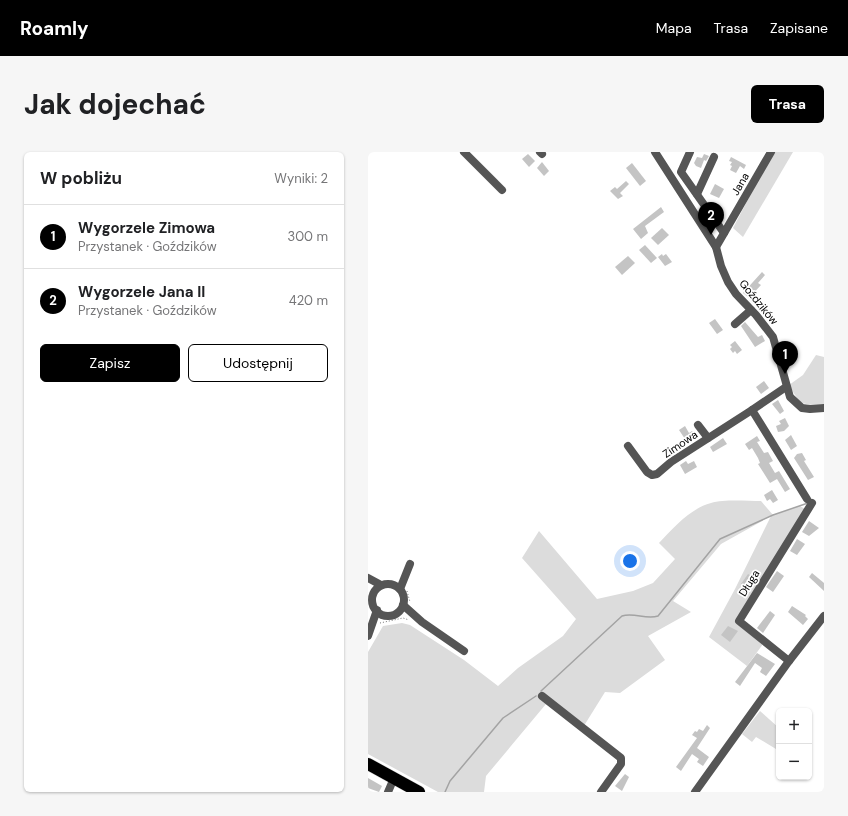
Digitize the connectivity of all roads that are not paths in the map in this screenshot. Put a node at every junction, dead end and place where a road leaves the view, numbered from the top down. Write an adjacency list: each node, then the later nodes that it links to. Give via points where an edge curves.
1 (464, 152): 6 (street)
2 (655, 152): 9 (street, Goździków)
3 (690, 152): 7 (street, via 681,172)
4 (771, 152): 8 (street, Jana)
5 (714, 157): 7 (street)
6 (502, 190)
7 (697, 194): 8 (street)
8 (724, 233): 9 (street, Jana)
9 (716, 247): 10 (street, Goździków, via 728,282)
10 (751, 310): 11 (street); 12 (street, Goździków, via 773,337)
11 (735, 324)
12 (786, 387): 13 (street, Goździków, via 790,397 802,408); 14 (street, Zimowa)
13 (824, 408)
14 (752, 410): 16 (street, Zimowa); 30 (street, Długa, via 809,501 739,621)
15 (698, 425): 16 (street)
16 (708, 438): 17 (street, Zimowa, via 652,475)
17 (628, 446)
18 (368, 578): 21 (street)
19 (392, 584): 21 (street); 22 (street); 22 (street, via 409,565)
20 (368, 585): 23 (street)
21 (381, 585): 23 (street)
22 (403, 588): 24 (street)
23 (374, 593): 25 (street, via 373,602)
24 (401, 608): 26 (street, via 394,614); 29 (street)
25 (377, 610): 26 (street); 28 (street)
26 (385, 615): 28 (street)
27 (824, 616): 30 (street)
28 (368, 636)
29 (464, 651)
30 (789, 661): 37 (street)
31 (542, 696): 36 (street, via 621,758 621,764)
32 (368, 764): 33 (highway)
33 (394, 778): 34 (street); 35 (highway)
34 (388, 792)
35 (419, 792)
36 (601, 792)
37 (695, 792)

